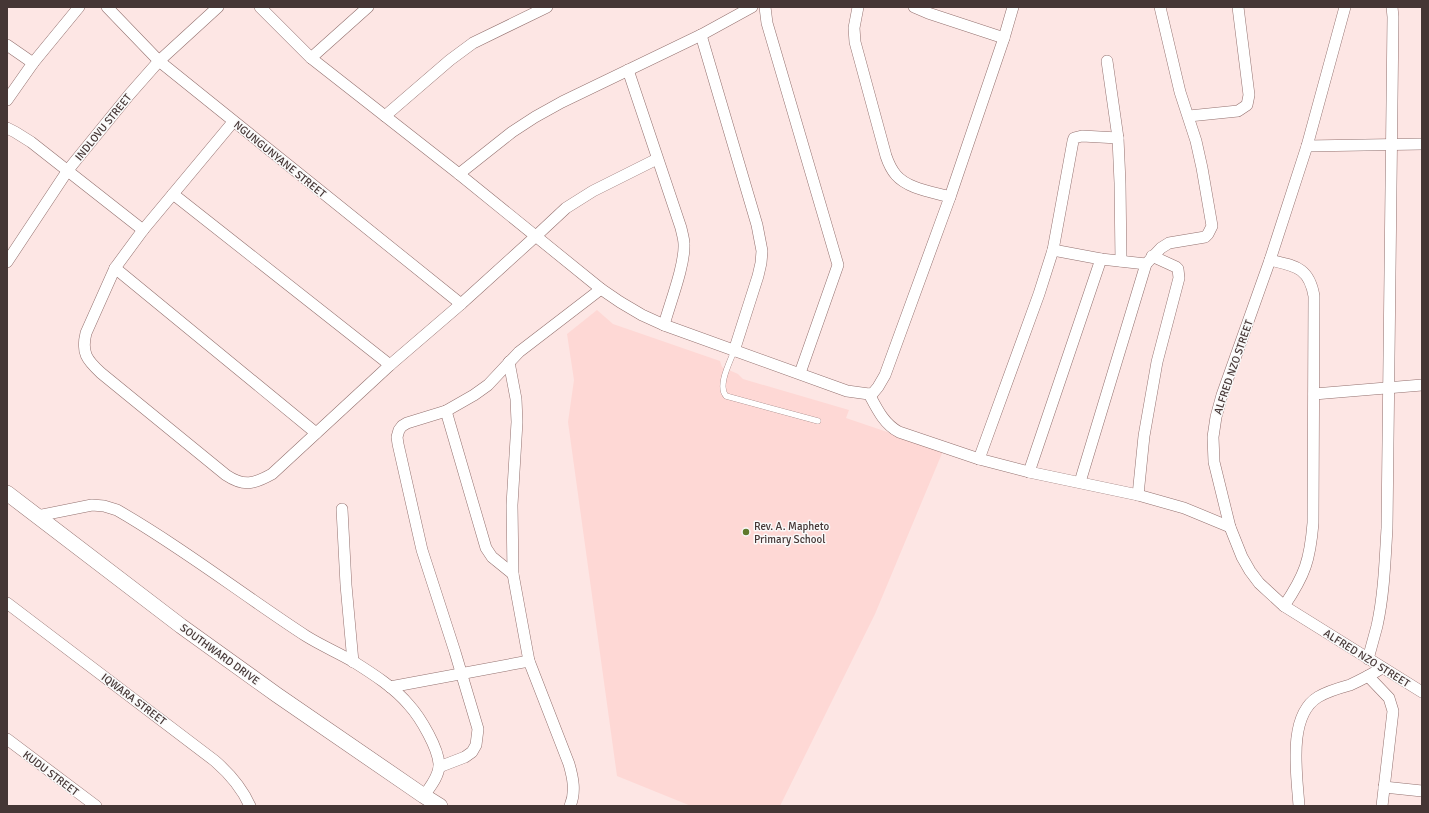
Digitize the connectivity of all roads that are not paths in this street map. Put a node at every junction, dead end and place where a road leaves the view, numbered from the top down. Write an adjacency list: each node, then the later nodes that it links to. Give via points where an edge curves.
1 (78, 7): 23 (street)
2 (107, 7): 21 (street, NGUNGUNYANE STREET)
3 (218, 7): 21 (street, INDLOVU STREET)
4 (260, 7): 20 (street)
5 (368, 7): 20 (street)
6 (548, 7): 26 (street, via 473,43)
7 (752, 7): 17 (street)
8 (765, 7): 54 (street, via 767,23 838,264)
9 (858, 7): 38 (street, via 854,28 855,42 890,166 903,181)
10 (914, 7): 16 (street)
11 (1013, 7): 18 (street)
12 (1160, 7): 27 (street, via 1180,92)
13 (1238, 7): 27 (street, via 1249,95 1247,105 1238,111)
14 (1345, 7): 33 (street, ALFRED NZO STREET)
15 (1392, 7): 32 (street)
16 (929, 10): 18 (street)
17 (701, 35): 24 (street); 51 (street, via 757,225 762,251 758,276)
18 (1004, 38): 38 (street)
19 (7, 45): 23 (street)
20 (311, 58): 26 (street)
21 (159, 61): 28 (street, NGUNGUNYANE STREET); 35 (street, INDLOVU STREET)
22 (1107, 61): 30 (street)
23 (33, 63): 25 (street)
24 (628, 70): 34 (street); 36 (street, via 535,116)
25 (7, 100)
26 (385, 116): 36 (street)
27 (1189, 116): 43 (street, via 1202,168 1211,231 1205,237 1169,243)
28 (233, 122): 37 (street); 49 (street, NGUNGUNYANE STREET)
29 (7, 128): 35 (street)
30 (1118, 138): 41 (street, via 1074,138); 45 (street)
31 (1422, 144): 32 (street)
32 (1392, 145): 33 (street); 56 (street)
33 (1307, 146): 44 (street, ALFRED NZO STREET)
34 (657, 159): 40 (street, via 579,199); 50 (street, via 684,243 680,269)
35 (68, 170): 39 (street); 46 (street, INDLOVU STREET)
36 (458, 174): 40 (street)
37 (172, 194): 39 (street); 53 (street)
38 (950, 197): 57 (street, via 885,375 873,393)
39 (143, 230): 47 (street)
40 (536, 236): 48 (street); 49 (street)
41 (1053, 250): 42 (street); 62 (street)
42 (1101, 259): 45 (street); 63 (street)
43 (1149, 260): 45 (street); 64 (street); 66 (street, via 1176,267 1179,278 1157,362 1144,436)
44 (1270, 260): 58 (street, via 1297,267 1312,284); 69 (street, ALFRED NZO STREET, via 1222,395 1213,437 1214,462)
45 (1121, 261)
46 (7, 262)
47 (115, 268): 61 (street); 61 (street, via 84,342 85,355 107,378 235,481 249,483 272,474)
48 (601, 289): 50 (street, via 642,315); 52 (street)
49 (461, 304): 53 (street)
50 (664, 325): 51 (street)
51 (734, 351): 54 (street); 60 (lane, via 722,386 726,396)
52 (509, 362): 59 (street, via 474,396); 70 (street, via 516,399 517,422 512,505)
53 (390, 365): 61 (street)
54 (800, 373): 57 (street, via 847,391)
55 (1422, 385): 56 (street)
56 (1389, 388): 58 (street); 73 (street, via 1385,568 1377,626)
57 (869, 394): 62 (street, via 892,428)
58 (1314, 394): 72 (street, via 1311,546 1308,562)
59 (446, 411): 70 (street, via 486,548 492,557); 77 (street, via 407,423 399,430 398,437 422,550)
60 (818, 421)
61 (316, 433)
62 (979, 459): 63 (street)
63 (1029, 472): 64 (street)
64 (1080, 482): 66 (street)
65 (7, 493): 68 (main road, SOUTHWARD DRIVE)
66 (1138, 495): 69 (street, via 1184,508)
67 (342, 509): 75 (street)
68 (37, 516): 75 (street, via 92,504 117,510 308,638); 85 (main road, SOUTHWARD DRIVE, via 277,695)
69 (1230, 527): 72 (street, ALFRED NZO STREET, via 1242,557 1258,583)
70 (513, 574): 74 (street)
71 (7, 604): 87 (street, IQWARA STREET, via 215,761 236,782)
72 (1284, 606): 73 (street, ALFRED NZO STREET)
73 (1368, 659): 76 (street, ALFRED NZO STREET)
74 (529, 661): 77 (street); 89 (street, via 569,764 574,791)
75 (354, 662): 79 (street)
76 (1382, 668): 78 (street); 80 (street, ALFRED NZO STREET)
77 (462, 673): 79 (street); 82 (street, via 478,737 472,752)
78 (1368, 676): 83 (street, via 1390,698 1393,711); 90 (street, via 1318,697 1302,716 1296,745)
79 (390, 687): 82 (street, via 409,704 428,732)
80 (1422, 692)
81 (7, 739): 86 (street, KUDU STREET)
82 (439, 767): 85 (street)
83 (1384, 786): 84 (street); 91 (street)
84 (1422, 791)
85 (424, 796): 88 (main road, SOUTHWARD DRIVE)
86 (96, 806)
87 (250, 806)
88 (440, 806)
89 (570, 806)
90 (1299, 806)
91 (1382, 806)

